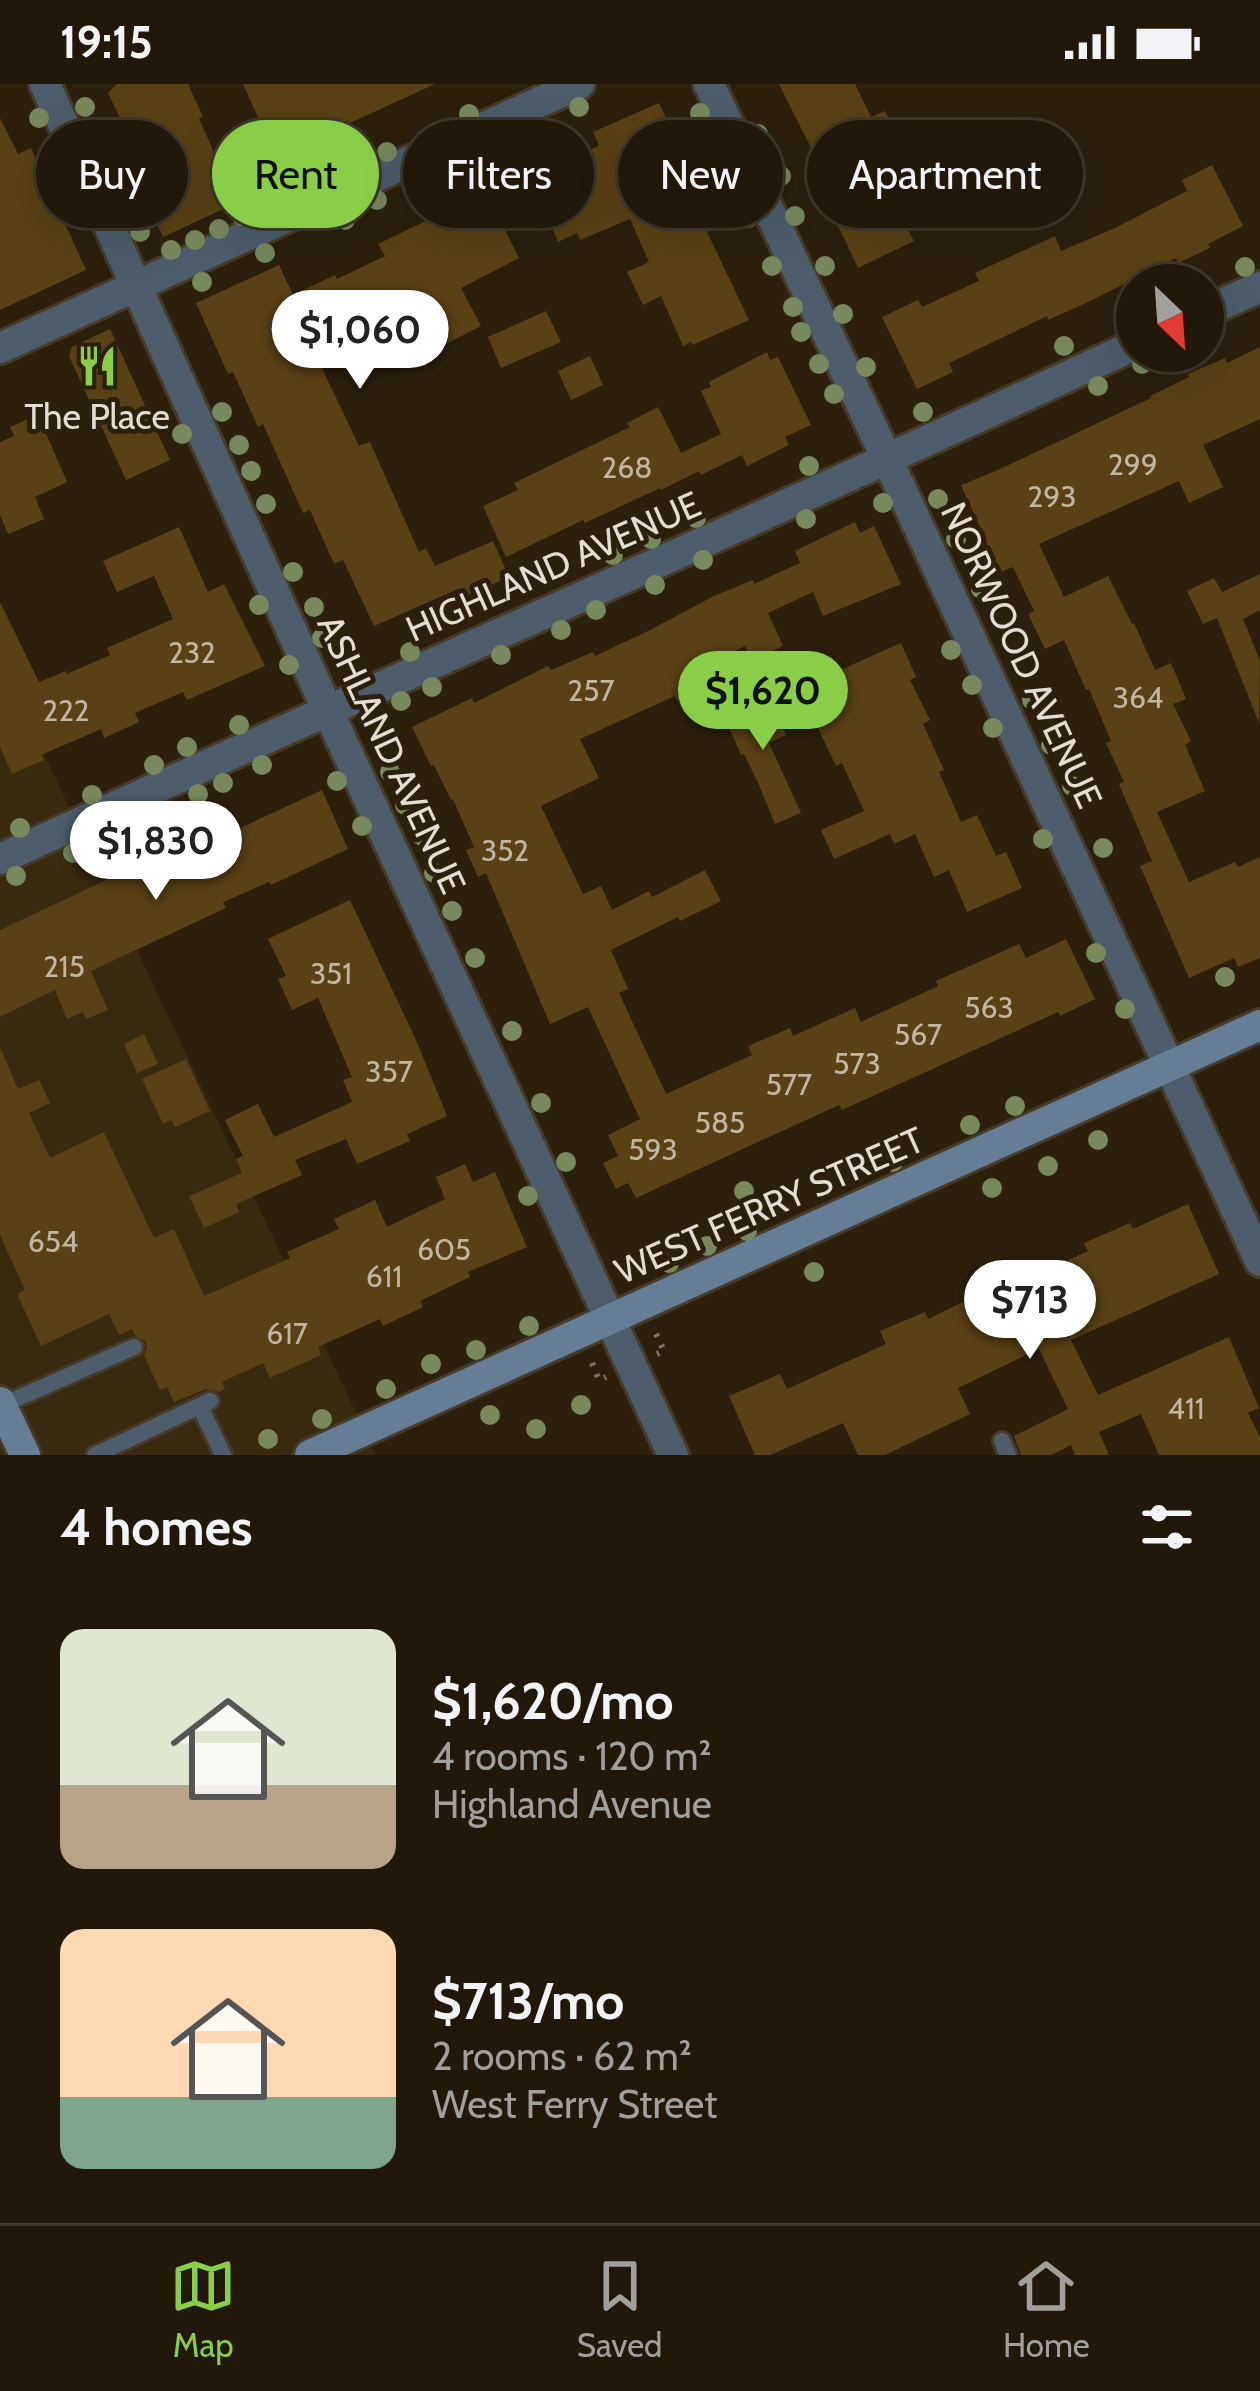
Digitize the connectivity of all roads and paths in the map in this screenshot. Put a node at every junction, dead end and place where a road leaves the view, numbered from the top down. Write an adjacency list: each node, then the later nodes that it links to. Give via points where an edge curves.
1 (45, 84): 4 (street, ASHLAND AVENUE)
2 (579, 84): 4 (street)
3 (709, 84): 9 (street, NORWOOD AVENUE)
4 (138, 285): 7 (street); 10 (street, ASHLAND AVENUE)
5 (1260, 287): 6 (street)
6 (1224, 303)
7 (0, 348)
8 (1116, 354): 9 (street, HIGHLAND AVENUE)
9 (888, 460): 10 (street, HIGHLAND AVENUE); 13 (street, NORWOOD AVENUE)
10 (327, 709): 11 (street, HIGHLAND AVENUE); 15 (street, ASHLAND AVENUE)
11 (0, 859)
12 (1260, 1025): 13 (street, WEST FERRY STREET)
13 (1171, 1066): 14 (street, NORWOOD AVENUE); 15 (street, WEST FERRY STREET)
14 (1260, 1261)
15 (610, 1319): 25 (street, WEST FERRY STREET); 26 (street, ASHLAND AVENUE)
16 (656, 1334): 18 (path)
17 (134, 1347): 21 (lane)
18 (664, 1351)
19 (592, 1363): 20 (path)
20 (599, 1380)
21 (1, 1403): 22 (street)
22 (25, 1455)
23 (95, 1455): 24 (lane, via 205,1404)
24 (223, 1455)
25 (310, 1455)
26 (673, 1455)

